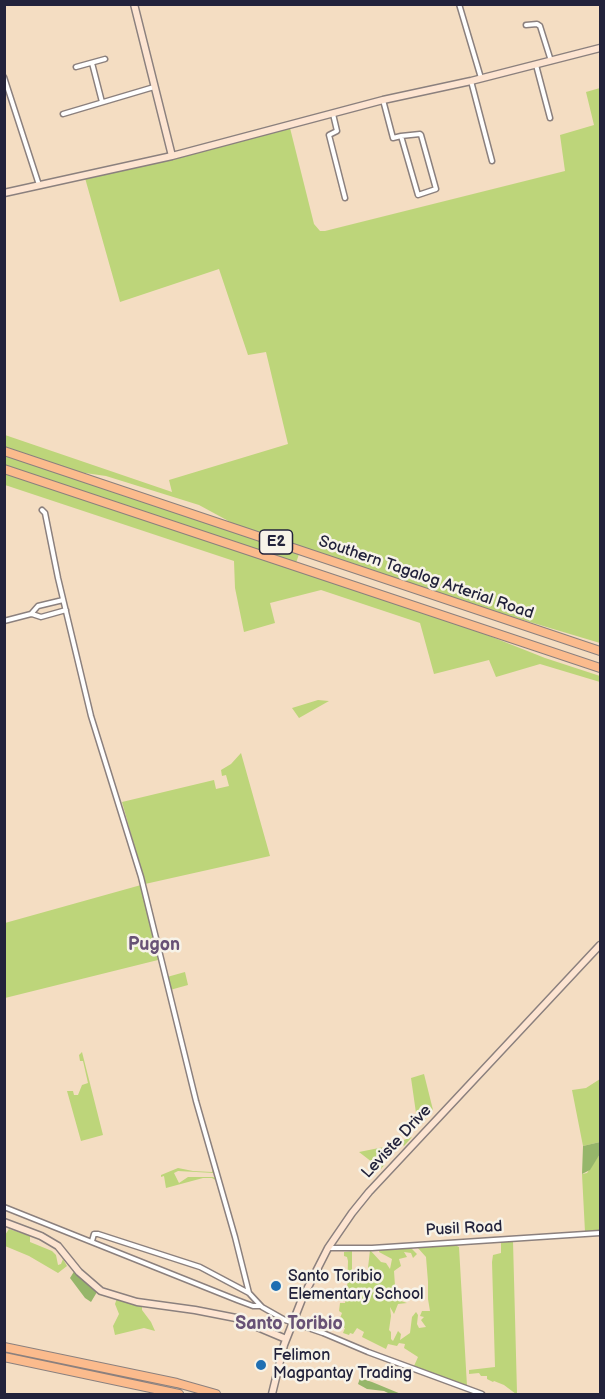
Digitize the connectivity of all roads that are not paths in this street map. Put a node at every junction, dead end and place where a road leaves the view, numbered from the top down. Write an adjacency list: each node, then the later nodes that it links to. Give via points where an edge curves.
1 (134, 4): 13 (street)
2 (459, 4): 11 (street)
3 (526, 25): 6 (street, via 540,26)
4 (600, 48): 6 (street)
5 (105, 58): 7 (street)
6 (551, 61): 8 (street)
7 (92, 63): 9 (street); 15 (street)
8 (536, 65): 11 (street); 18 (street)
9 (76, 67)
10 (4, 77): 22 (street)
11 (481, 78): 12 (street)
12 (471, 81): 14 (street); 21 (street)
13 (155, 87): 15 (street); 20 (street)
14 (383, 100): 17 (street); 19 (street, via 392,137)
15 (102, 102): 16 (street)
16 (63, 114)
17 (333, 114): 20 (street); 24 (street, via 337,131 329,135)
18 (550, 118)
19 (401, 136): 19 (street, via 421,134 436,189 418,195)
20 (171, 156): 22 (street)
21 (492, 161)
22 (39, 185): 23 (street)
23 (4, 193)
24 (345, 198)
25 (4, 451): 32 (highway, Southern Tagalog Arterial Road / E2)
26 (4, 469): 33 (highway, Southern Tagalog Arterial Road / E2)
27 (42, 510): 28 (street)
28 (63, 600): 29 (street); 30 (street, via 38,606)
29 (66, 610): 30 (street, via 41,617); 40 (street, via 100,748 141,877)
30 (31, 614): 31 (street)
31 (4, 621)
32 (599, 650)
33 (600, 670)
34 (600, 945): 39 (street, Leviste Drive, via 369,1192)
35 (4, 1207): 38 (street)
36 (4, 1222): 43 (street, via 58,1246 101,1292 137,1302 236,1318)
37 (600, 1233): 39 (street, Pusil Road)
38 (92, 1241): 40 (street, via 94,1234 98,1234 200,1267); 41 (street)
39 (328, 1248): 42 (street, Leviste Drive)
40 (249, 1293): 41 (street)
41 (260, 1306): 42 (street)
42 (292, 1323): 43 (street, Leviste Drive); 51 (street)
43 (286, 1339): 50 (street, Leviste Drive)
44 (4, 1347): 45 (highway)
45 (50, 1356): 47 (highway); 49 (highway)
46 (4, 1357): 47 (highway)
47 (48, 1366): 48 (highway)
48 (179, 1395)
49 (216, 1395)
50 (272, 1395)
51 (482, 1395)

